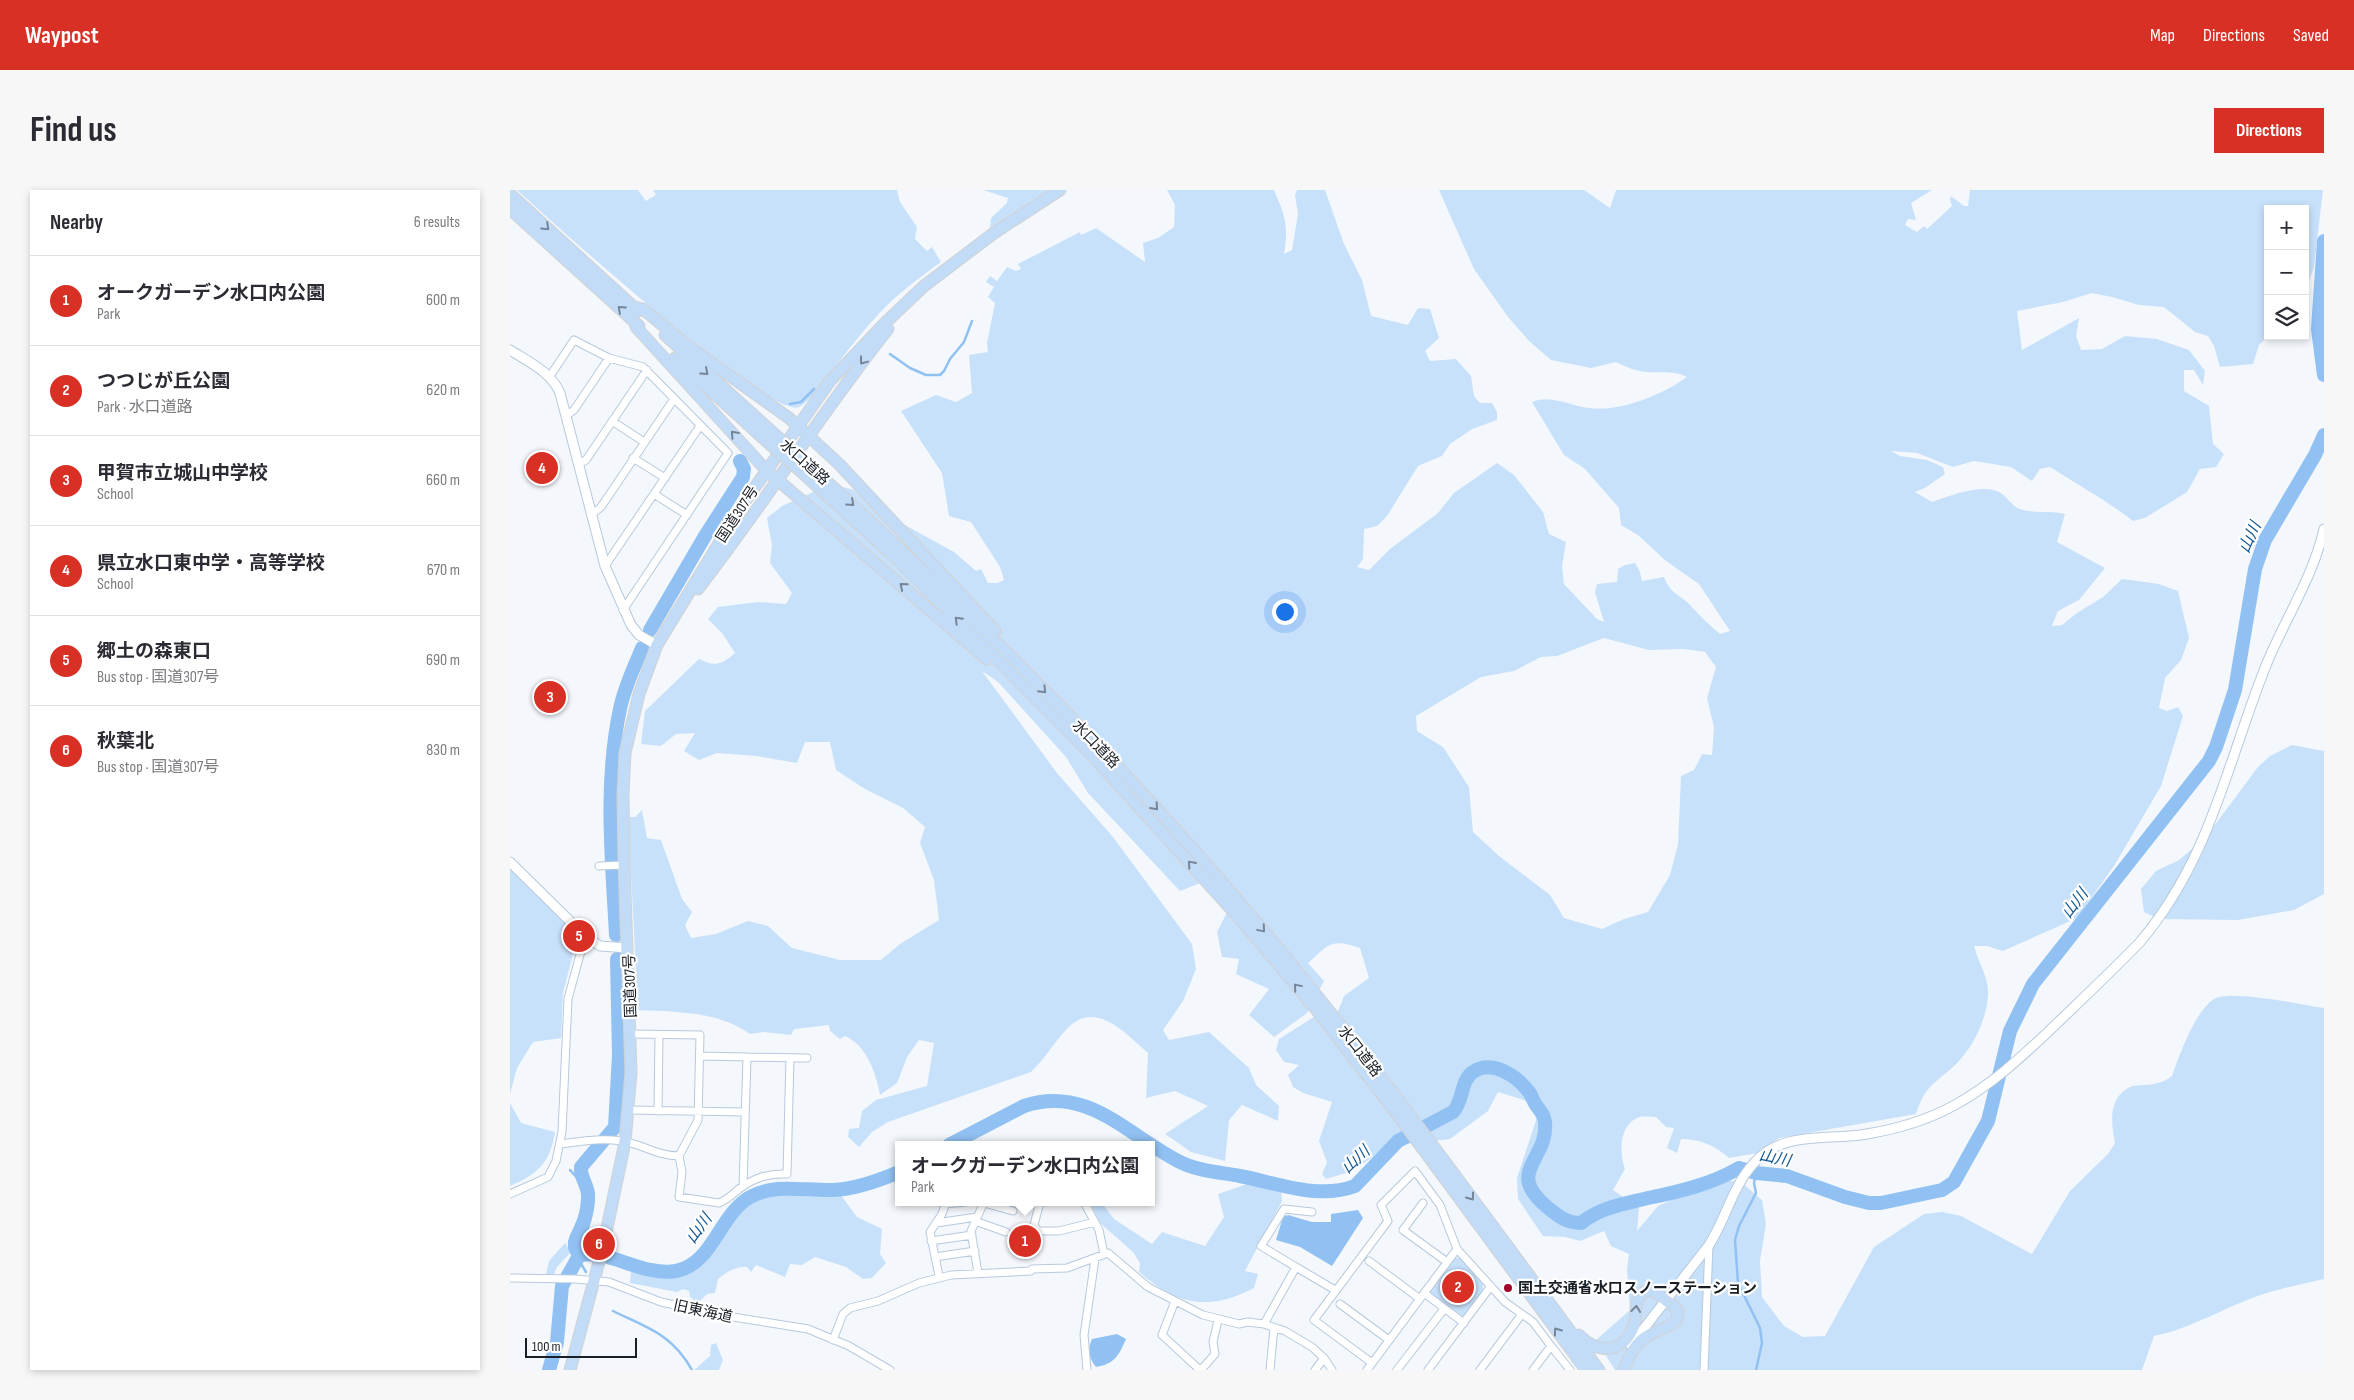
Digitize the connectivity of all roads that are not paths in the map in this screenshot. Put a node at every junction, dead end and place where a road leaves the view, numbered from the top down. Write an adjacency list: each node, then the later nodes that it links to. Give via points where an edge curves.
1 (1060, 190): 5 (highway, via 959,258)
2 (510, 194): 4 (highway, 水口道路, one-way to 4)
3 (510, 209): 6 (highway, 水口道路, one-way to 3)
4 (634, 307): 13 (highway, via 643,309 688,346); 20 (highway, 水口道路, one-way to 20)
5 (903, 308): 12 (highway, 国道307号, via 851,357); 18 (highway, 国道307号, one-way to 18)
6 (635, 322): 20 (highway, 水口道路); 24 (highway, one-way to 6, via 636,327)
7 (510, 350): 10 (street)
8 (609, 358): 9 (street); 10 (street, via 574,340); 14 (street, via 574,410)
9 (647, 370): 11 (street); 15 (street)
10 (550, 376): 14 (street, via 560,392)
11 (674, 399): 16 (street); 19 (street)
12 (812, 406): 13 (highway, via 795,413); 17 (highway, 国道307号)
13 (778, 410): 17 (highway)
14 (566, 416): 23 (street)
15 (612, 421): 19 (street); 23 (street, via 586,460)
16 (700, 426): 25 (street); 29 (street, via 728,453)
17 (798, 426): 18 (highway); 24 (highway, 国道307号)
18 (808, 436): 26 (highway, 国道307号); 35 (highway, via 839,464 1009,646 1020,659)
19 (644, 442): 21 (street)
20 (776, 443): 22 (highway, 水口道路, bridge)
21 (633, 458): 25 (street); 28 (street, via 601,507)
22 (799, 463): 35 (highway, 水口道路, one-way to 35, via 934,580); 36 (highway, 水口道路, one-way to 22)
23 (578, 464): 28 (street)
24 (766, 470): 26 (highway); 32 (highway, 国道307号, via 742,504)
25 (664, 478): 27 (street)
26 (777, 480): 32 (highway, 国道307号, via 729,550); 36 (highway, one-way to 26, via 1026,693)
27 (654, 494): 29 (street); 31 (street)
28 (591, 515): 31 (street)
29 (686, 515): 33 (street)
30 (2324, 529): 73 (street, via 2317,552 2264,670 2208,831 2180,887 2140,942 2008,1070 1952,1107 1906,1125 1855,1136 1782,1143 1765,1151 1744,1176)
31 (605, 566): 33 (street)
32 (682, 606): 34 (highway, 国道307号)
33 (623, 610): 34 (street, via 639,635)
34 (657, 645): 38 (highway, 国道307号, via 639,694 625,753)
35 (1021, 667): 52 (highway, 水口道路, one-way to 52, via 1123,772 1236,899 1343,1028)
36 (1034, 696): 52 (highway, 水口道路, one-way to 36, via 1164,832)
37 (510, 862): 40 (street)
38 (617, 865): 39 (street); 41 (highway, 国道307号)
39 (599, 866)
40 (585, 936): 41 (street, via 600,946); 54 (street, via 568,999)
41 (628, 948): 42 (highway, 国道307号)
42 (631, 1034): 43 (street); 48 (highway, 国道307号)
43 (659, 1035): 44 (street, via 700,1035); 49 (street)
44 (700, 1056): 45 (street); 50 (street)
45 (747, 1057): 46 (street); 51 (street)
46 (790, 1058): 47 (street); 57 (street, via 787,1174 772,1173)
47 (807, 1058)
48 (629, 1110): 49 (street); 53 (highway, 国道307号)
49 (658, 1111): 50 (street)
50 (699, 1112): 51 (street); 56 (street)
51 (745, 1112): 57 (street)
52 (1407, 1119): 55 (highway, 水口道路)
53 (626, 1142): 54 (street, via 605,1140); 56 (street, via 662,1155); 85 (highway, 国道307号)
54 (560, 1144): 58 (street, via 548,1177)
55 (1428, 1146): 97 (highway, 水口道路, one-way to 97); 117 (highway, 水口道路, one-way to 55)
56 (679, 1156): 57 (street, via 682,1172 679,1197 719,1203)
57 (743, 1186)
58 (510, 1194)
59 (1423, 1203): 80 (street, via 1403,1230)
60 (944, 1206): 69 (street)
61 (982, 1206): 67 (street)
62 (995, 1206): 65 (street)
63 (1039, 1206): 68 (street, via 1034,1225 1038,1231 1059,1231)
64 (1086, 1206): 68 (street)
65 (1014, 1211)
66 (1312, 1212): 81 (street, via 1284,1209 1261,1246)
67 (976, 1219): 69 (street); 70 (street); 71 (street)
68 (1095, 1222): 76 (street)
69 (936, 1223): 72 (street, via 930,1232)
70 (1006, 1232)
71 (972, 1235): 72 (street); 75 (street)
72 (931, 1241): 77 (street)
73 (1709, 1245): 89 (street); 121 (street)
74 (1456, 1249): 80 (street); 86 (street); 87 (street, via 1440,1205 1415,1171 1381,1205 1388,1221)
75 (975, 1252): 77 (street); 82 (street)
76 (1104, 1254): 78 (street); 90 (street, via 1117,1260 1148,1287)
77 (935, 1257): 83 (street)
78 (1095, 1259): 82 (street, via 1067,1268); 106 (street, via 1084,1335)
79 (1369, 1261): 88 (street)
80 (1447, 1262): 88 (street)
81 (1296, 1267): 87 (street); 96 (street)
82 (978, 1273): 83 (street)
83 (939, 1276): 99 (street, via 850,1308 843,1314)
84 (510, 1278): 85 (street, 旧東海道)
85 (594, 1280): 99 (street, 旧東海道, via 609,1282 661,1302 808,1329); 104 (highway, 国道307号)
86 (1491, 1286): 93 (street); 95 (street)
87 (1335, 1290): 103 (street, via 1314,1320)
88 (1422, 1296): 92 (street); 100 (street)
89 (1665, 1300): 97 (highway, one-way to 89, via 1593,1347 1613,1348 1632,1330 1637,1300 1643,1292 1652,1290); 119 (street, via 1629,1348); 120 (highway, via 1678,1312 1678,1320 1645,1337)
90 (1175, 1301): 94 (street); 107 (street, via 1162,1335)
91 (1340, 1304): 100 (street)
92 (1444, 1308): 95 (street); 112 (street)
93 (1522, 1314): 101 (street, via 1533,1322); 114 (street)
94 (1218, 1320): 96 (street); 107 (street, via 1215,1354)
95 (1464, 1323): 113 (street)
96 (1264, 1324): 98 (street)
97 (1567, 1327): 118 (highway, 水口道路)
98 (1274, 1328): 102 (street, via 1296,1338); 108 (street)
99 (833, 1340): 105 (street, 旧東海道)
100 (1389, 1340): 103 (street)
101 (1552, 1346): 115 (street); 116 (street)
102 (1324, 1358): 109 (street); 110 (street)
103 (1372, 1362): 111 (street)
104 (570, 1370)
105 (890, 1370)
106 (1087, 1370)
107 (1201, 1370)
108 (1270, 1370)
109 (1315, 1370)
110 (1332, 1370)
111 (1366, 1370)
112 (1398, 1370)
113 (1428, 1370)
114 (1480, 1370)
115 (1533, 1370)
116 (1570, 1370)
117 (1586, 1370)
118 (1599, 1370)
119 (1618, 1370)
120 (1624, 1370)
121 (1704, 1370)

